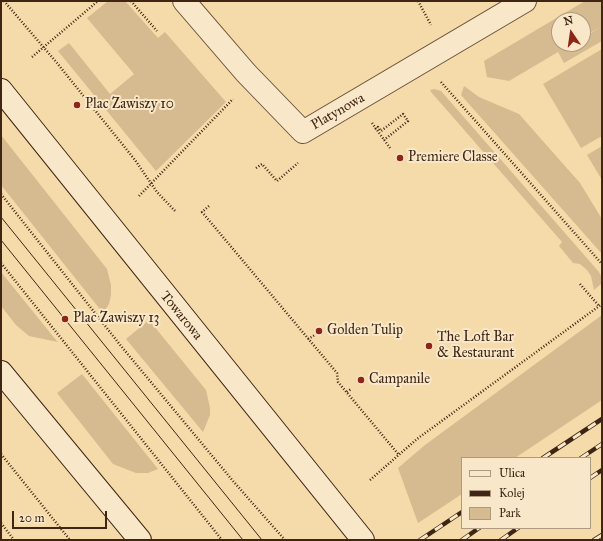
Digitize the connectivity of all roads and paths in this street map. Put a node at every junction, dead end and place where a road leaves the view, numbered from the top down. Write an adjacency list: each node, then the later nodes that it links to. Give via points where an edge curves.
1 (4, 1): 9 (path)
2 (98, 1): 9 (path)
3 (131, 1): 8 (path)
4 (184, 1): 6 (main road, Platynowa, via 246,73 303,132)
5 (418, 1): 7 (path)
6 (525, 1)
7 (433, 28)
8 (157, 31)
9 (44, 47): 10 (path); 18 (path)
10 (32, 57)
11 (440, 80): 24 (path)
12 (1, 90): 38 (main road, Towarowa)
13 (238, 93): 18 (path)
14 (384, 140): 14 (path, via 408,120 403,114 380,131 378,127 375,129); 15 (path)
15 (390, 148)
16 (298, 163): 17 (path, via 277,181 262,164)
17 (256, 168)
18 (152, 183): 20 (path); 22 (path)
19 (1, 194): 43 (path, via 121,346)
20 (139, 196)
21 (209, 206): 29 (path, via 202,212)
22 (176, 212)
23 (1, 263): 42 (path)
24 (602, 264)
25 (580, 284): 27 (path)
26 (602, 304): 27 (path)
27 (599, 306): 34 (path)
28 (315, 335): 29 (path)
29 (308, 339): 32 (path, via 337,373 338,382)
30 (1, 372): 41 (main road)
31 (351, 389): 32 (path)
32 (347, 392): 34 (path)
33 (1, 454): 40 (path)
34 (399, 455): 35 (path)
35 (370, 480)
36 (1, 523): 37 (path)
37 (2, 528): 39 (path)
38 (361, 538)
39 (14, 540)
40 (70, 540)
41 (140, 540)
42 (222, 540)
43 (285, 540)

